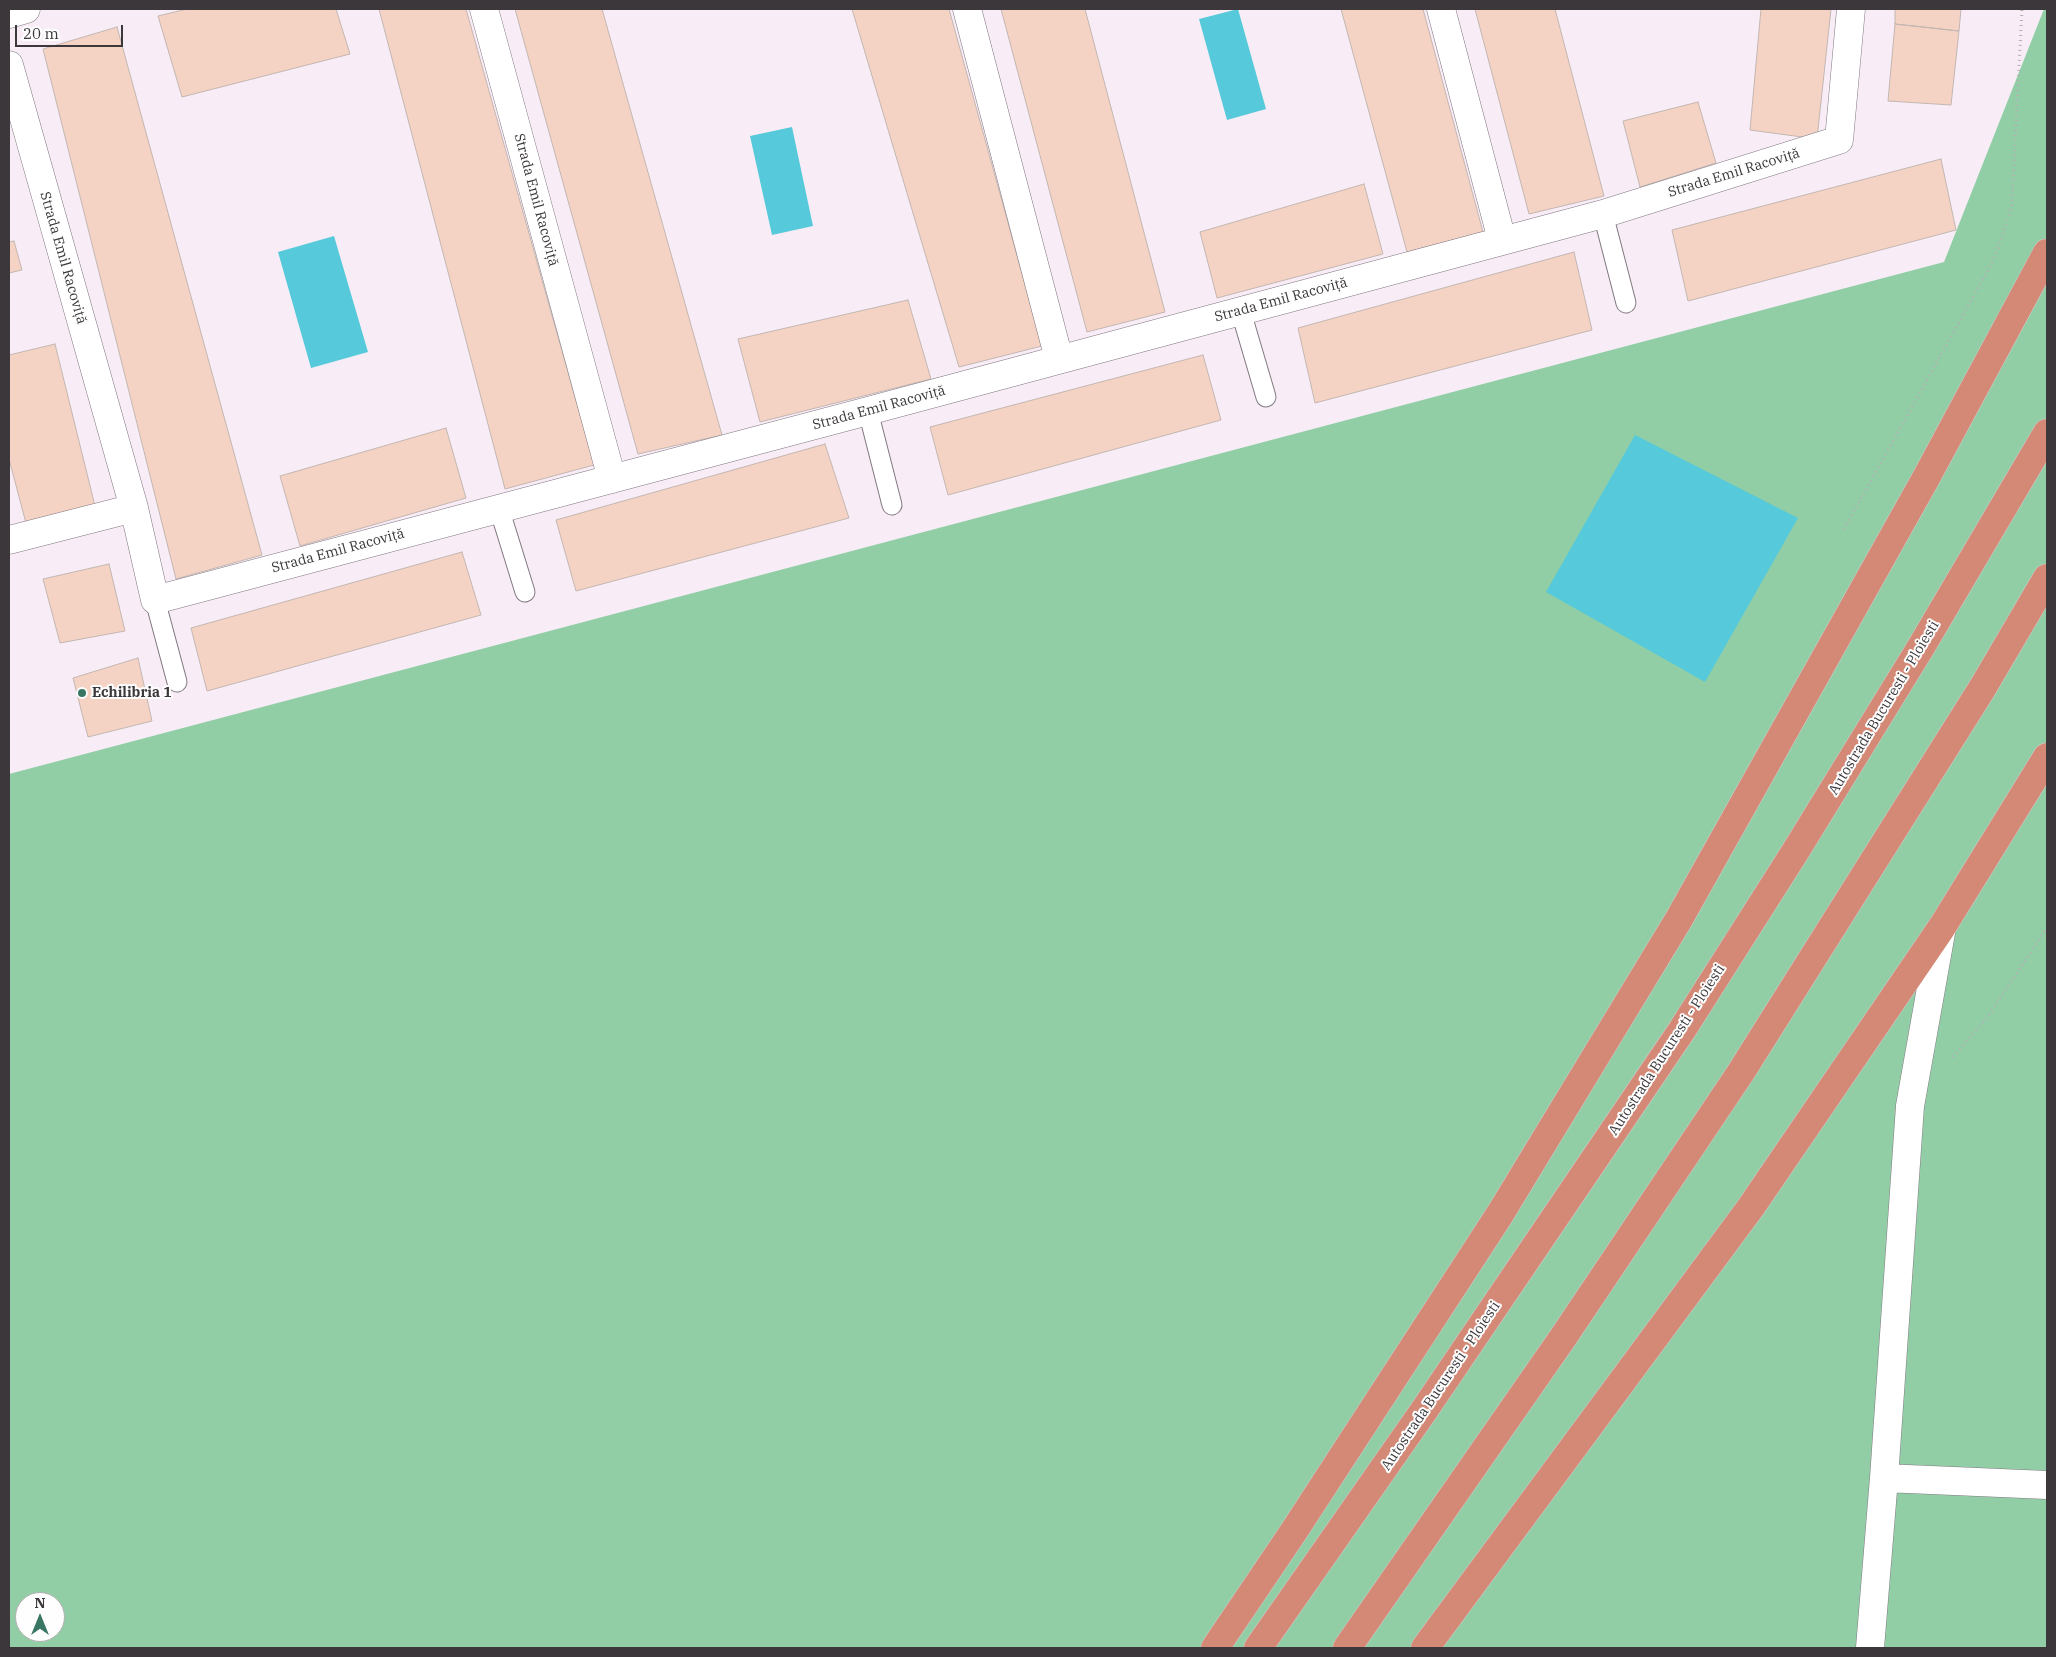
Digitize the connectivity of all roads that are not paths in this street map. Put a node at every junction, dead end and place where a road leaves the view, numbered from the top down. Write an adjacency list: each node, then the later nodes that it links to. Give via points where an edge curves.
1 (26, 9): 6 (street)
2 (484, 9): 17 (street, Strada Emil Racoviță)
3 (967, 9): 13 (street)
4 (1441, 9): 9 (street)
5 (1851, 9): 8 (street, Strada Emil Racoviță, via 1839,140)
6 (9, 14)
7 (9, 65): 19 (street, Strada Emil Racoviță)
8 (1603, 214): 9 (street, Strada Emil Racoviță); 11 (lane)
9 (1502, 240): 12 (street, Strada Emil Racoviță)
10 (2047, 253): 30 (highway, via 1926,478 1679,919 1500,1214)
11 (1626, 303)
12 (1241, 312): 13 (street, Strada Emil Racoviță); 14 (lane)
13 (1059, 359): 15 (street, Strada Emil Racoviță)
14 (1266, 397)
15 (868, 411): 17 (street, Strada Emil Racoviță); 18 (lane)
16 (2047, 433): 31 (highway, Autostrada Bucuresti - Ploiesti, via 1921,647 1682,1030 1425,1410)
17 (612, 479): 20 (street, Strada Emil Racoviță)
18 (892, 505)
19 (134, 508): 21 (street); 24 (street, Strada Emil Racoviță)
20 (500, 508): 23 (lane); 24 (street, Strada Emil Racoviță)
21 (9, 540)
22 (2047, 578): 32 (highway, via 1948,744 1740,1072 1564,1336)
23 (525, 592)
24 (156, 600): 25 (lane)
25 (177, 682)
26 (2047, 757): 27 (highway)
27 (1942, 927): 28 (street, via 1910,1106); 33 (highway, via 1751,1207)
28 (1884, 1478): 29 (street); 34 (street)
29 (2047, 1486)
30 (1214, 1648)
31 (1258, 1648)
32 (1346, 1648)
33 (1425, 1648)
34 (1870, 1648)

